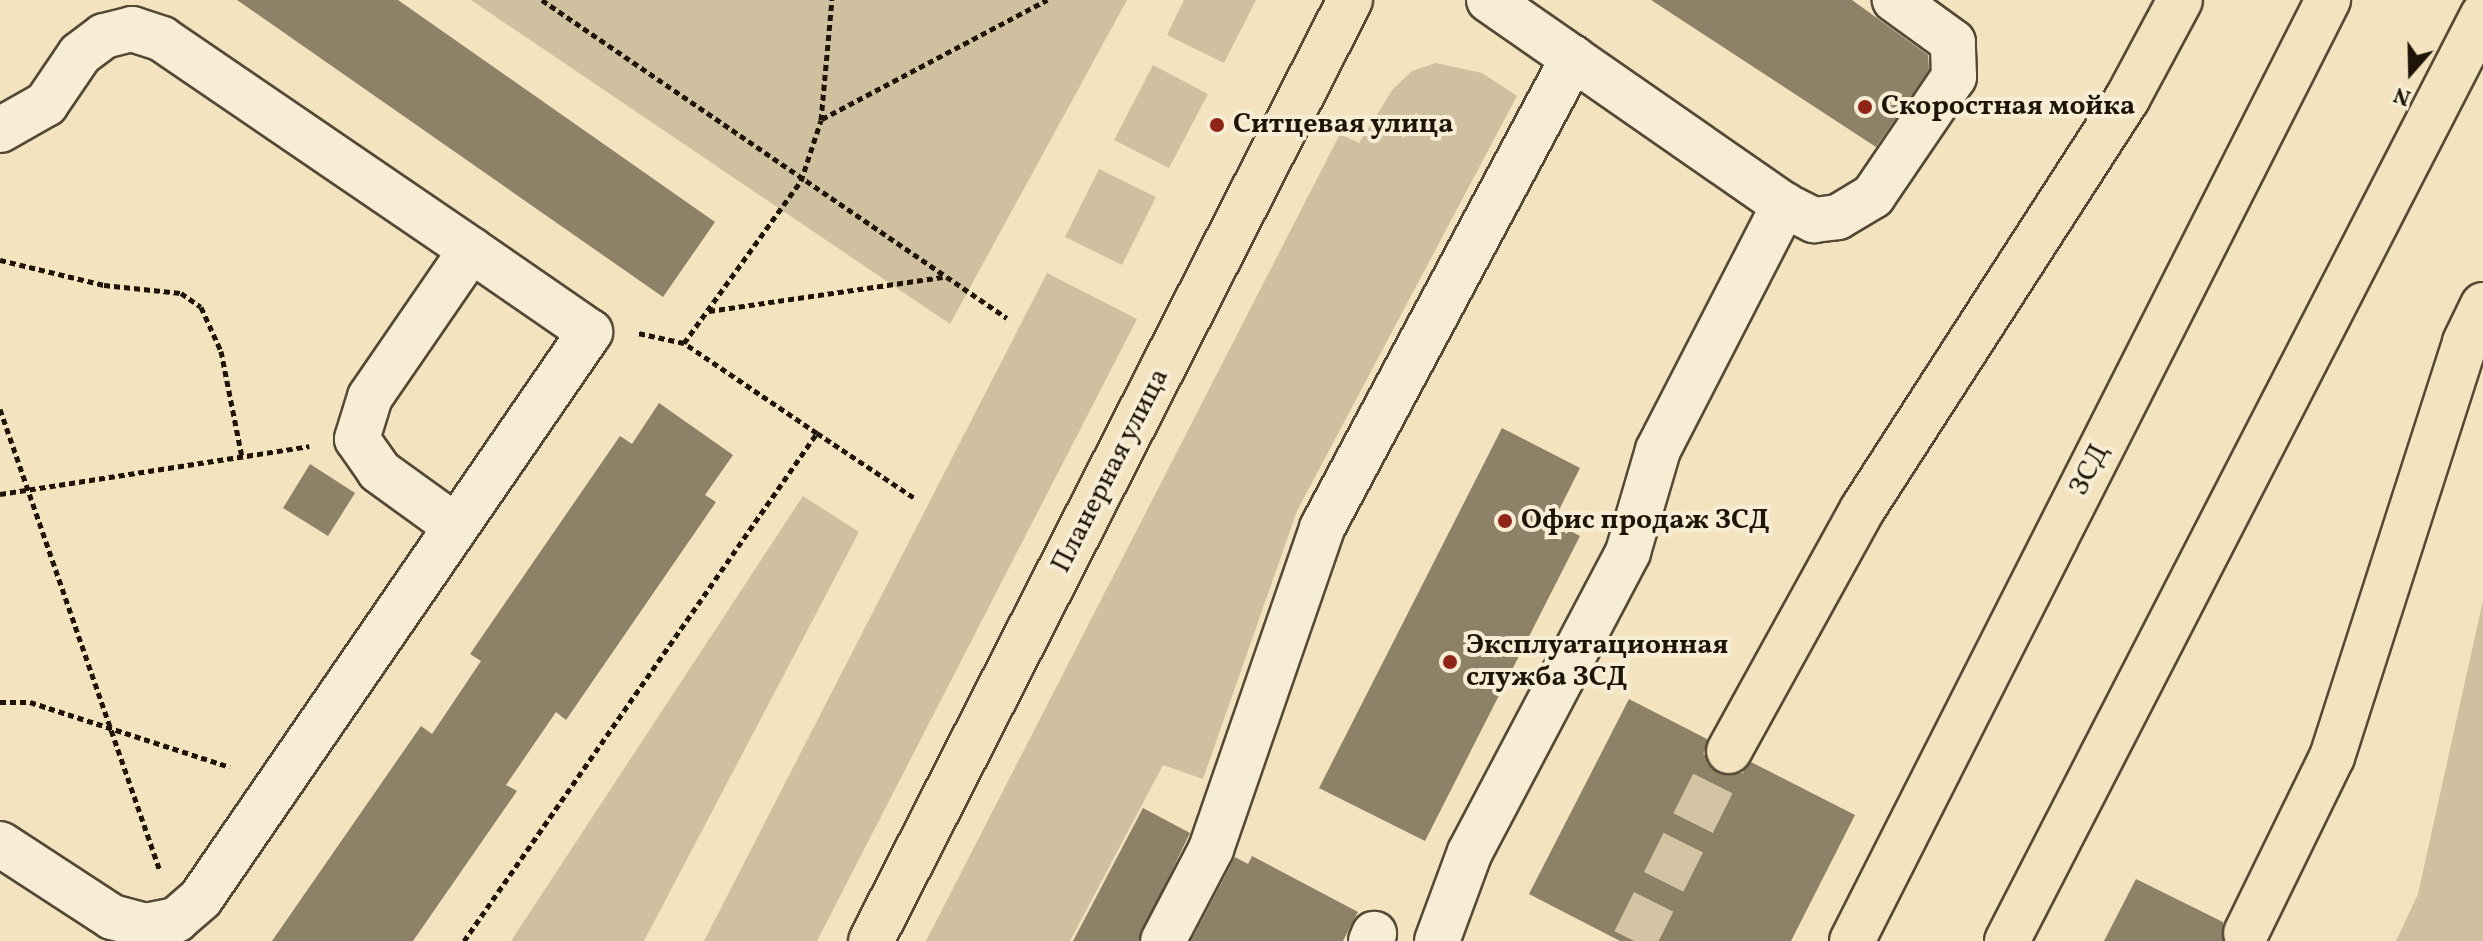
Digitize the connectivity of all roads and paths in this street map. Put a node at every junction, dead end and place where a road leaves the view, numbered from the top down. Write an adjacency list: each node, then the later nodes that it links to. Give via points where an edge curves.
1 (542, 0): 13 (path)
2 (832, 0): 11 (path)
3 (1047, 0): 11 (path)
4 (1350, 0): 39 (main road, Планерная улица)
5 (1489, 0): 10 (street)
6 (1895, 0): 14 (street, via 1953,42 1954,77 1873,196 1859,207 1814,220)
7 (2180, 0): 33 (main road, via 2127,99 1862,510)
8 (2328, 0): 42 (main road, ЗСД)
9 (2483, 15): 43 (main road)
10 (1573, 58): 14 (street); 40 (street, via 1322,528 1211,849)
11 (821, 120): 13 (path)
12 (0, 130): 15 (street, via 46,104 80,54 104,36 132,29 162,39)
13 (801, 181): 17 (path); 18 (path)
14 (1784, 205): 41 (street, via 1658,450 1628,552 1470,852)
15 (471, 250): 21 (street); 25 (street, via 370,397)
16 (0, 260): 26 (path, via 104,285 181,293 201,307 221,351)
17 (943, 277): 18 (path); 19 (path)
18 (708, 311): 22 (path)
19 (1007, 318)
20 (2474, 323): 37 (main road, via 2332,757)
21 (590, 332): 22 (path, via 659,334); 30 (street)
22 (684, 343): 24 (path)
23 (0, 409): 27 (path)
24 (817, 433): 29 (path); 38 (path)
25 (357, 439): 26 (path); 30 (street, via 379,471)
26 (242, 457): 27 (path)
27 (27, 490): 28 (path); 32 (path)
28 (0, 494)
29 (916, 499)
30 (454, 525): 34 (street)
31 (0, 702): 32 (path, via 30,702)
32 (114, 728): 34 (path); 36 (path)
33 (1729, 751)
34 (280, 785): 36 (street, via 201,898)
35 (0, 844): 36 (street, via 112,917 145,926)
36 (176, 920)
37 (2246, 933)
38 (464, 941)
39 (871, 941)
40 (1163, 941)
41 (1437, 941)
42 (1852, 941)
43 (2007, 941)

